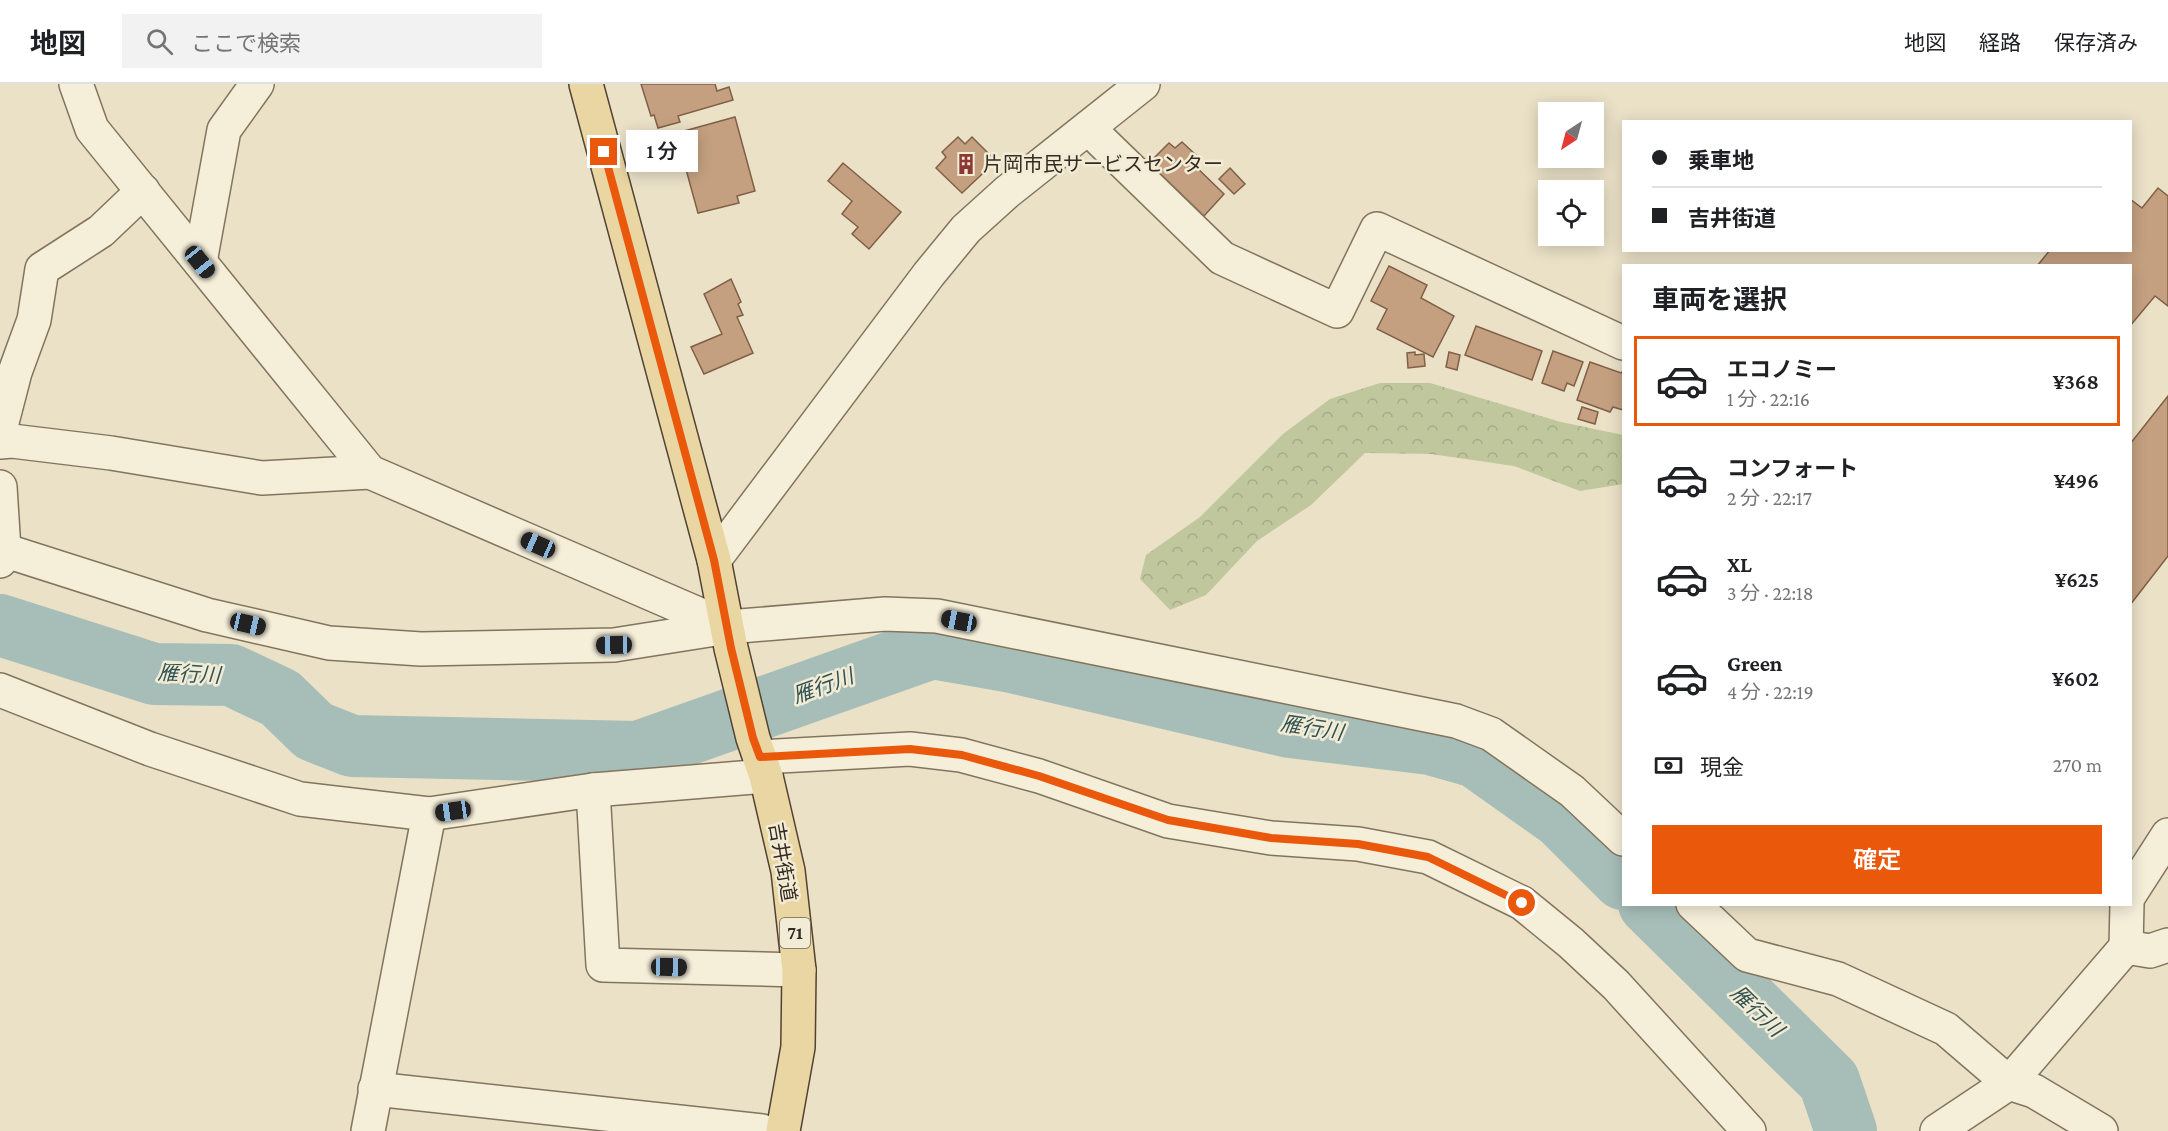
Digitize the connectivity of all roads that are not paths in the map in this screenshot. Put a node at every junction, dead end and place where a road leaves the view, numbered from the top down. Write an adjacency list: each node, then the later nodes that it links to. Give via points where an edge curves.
1 (76, 84): 6 (street, via 92,129)
2 (257, 84): 7 (street, via 224,130)
3 (586, 84): 14 (main road, 71)
4 (1143, 84): 5 (street)
5 (1088, 128): 8 (street, via 1222,258 1337,311 1377,229); 14 (street, via 966,229)
6 (143, 192): 7 (street); 9 (street, via 101,231 42,269 34,320)
7 (200, 262): 11 (street)
8 (1622, 344)
9 (0, 430)
10 (0, 442): 11 (street, via 111,453 261,478)
11 (370, 472): 15 (street)
12 (0, 487): 13 (street)
13 (1, 553): 15 (street, via 207,615 329,643 421,649 614,645)
14 (714, 560): 15 (main road, 71)
15 (729, 637): 17 (main road, 71); 21 (street, via 885,614 937,616 1456,721 1491,734 1572,790)
16 (0, 690): 19 (street, via 150,749 300,800)
17 (760, 757): 18 (street); 27 (main road, 吉井街道 / 71, via 788,871); 33 (street, via 910,749 962,755 1039,776 1168,820 1271,838 1358,844 1428,857 1522,903 1571,943 1616,985)
18 (593, 790): 19 (street); 27 (street, via 603,965)
19 (429, 814): 29 (street)
20 (2168, 835): 22 (street)
21 (1622, 838)
22 (2132, 891)
23 (1695, 906): 28 (street, via 1747,955 1838,979 1946,1029)
24 (2127, 906): 26 (street)
25 (2168, 945): 26 (street, via 2150,951)
26 (2126, 947): 28 (street)
27 (799, 970): 32 (main road, 吉井街道 / 71, via 798,1047)
28 (2009, 1083): 34 (street); 35 (street, via 2034,1091)
29 (375, 1089): 30 (street); 31 (street)
30 (368, 1131)
31 (762, 1131)
32 (783, 1131)
33 (1749, 1131)
34 (1937, 1131)
35 (2102, 1131)

